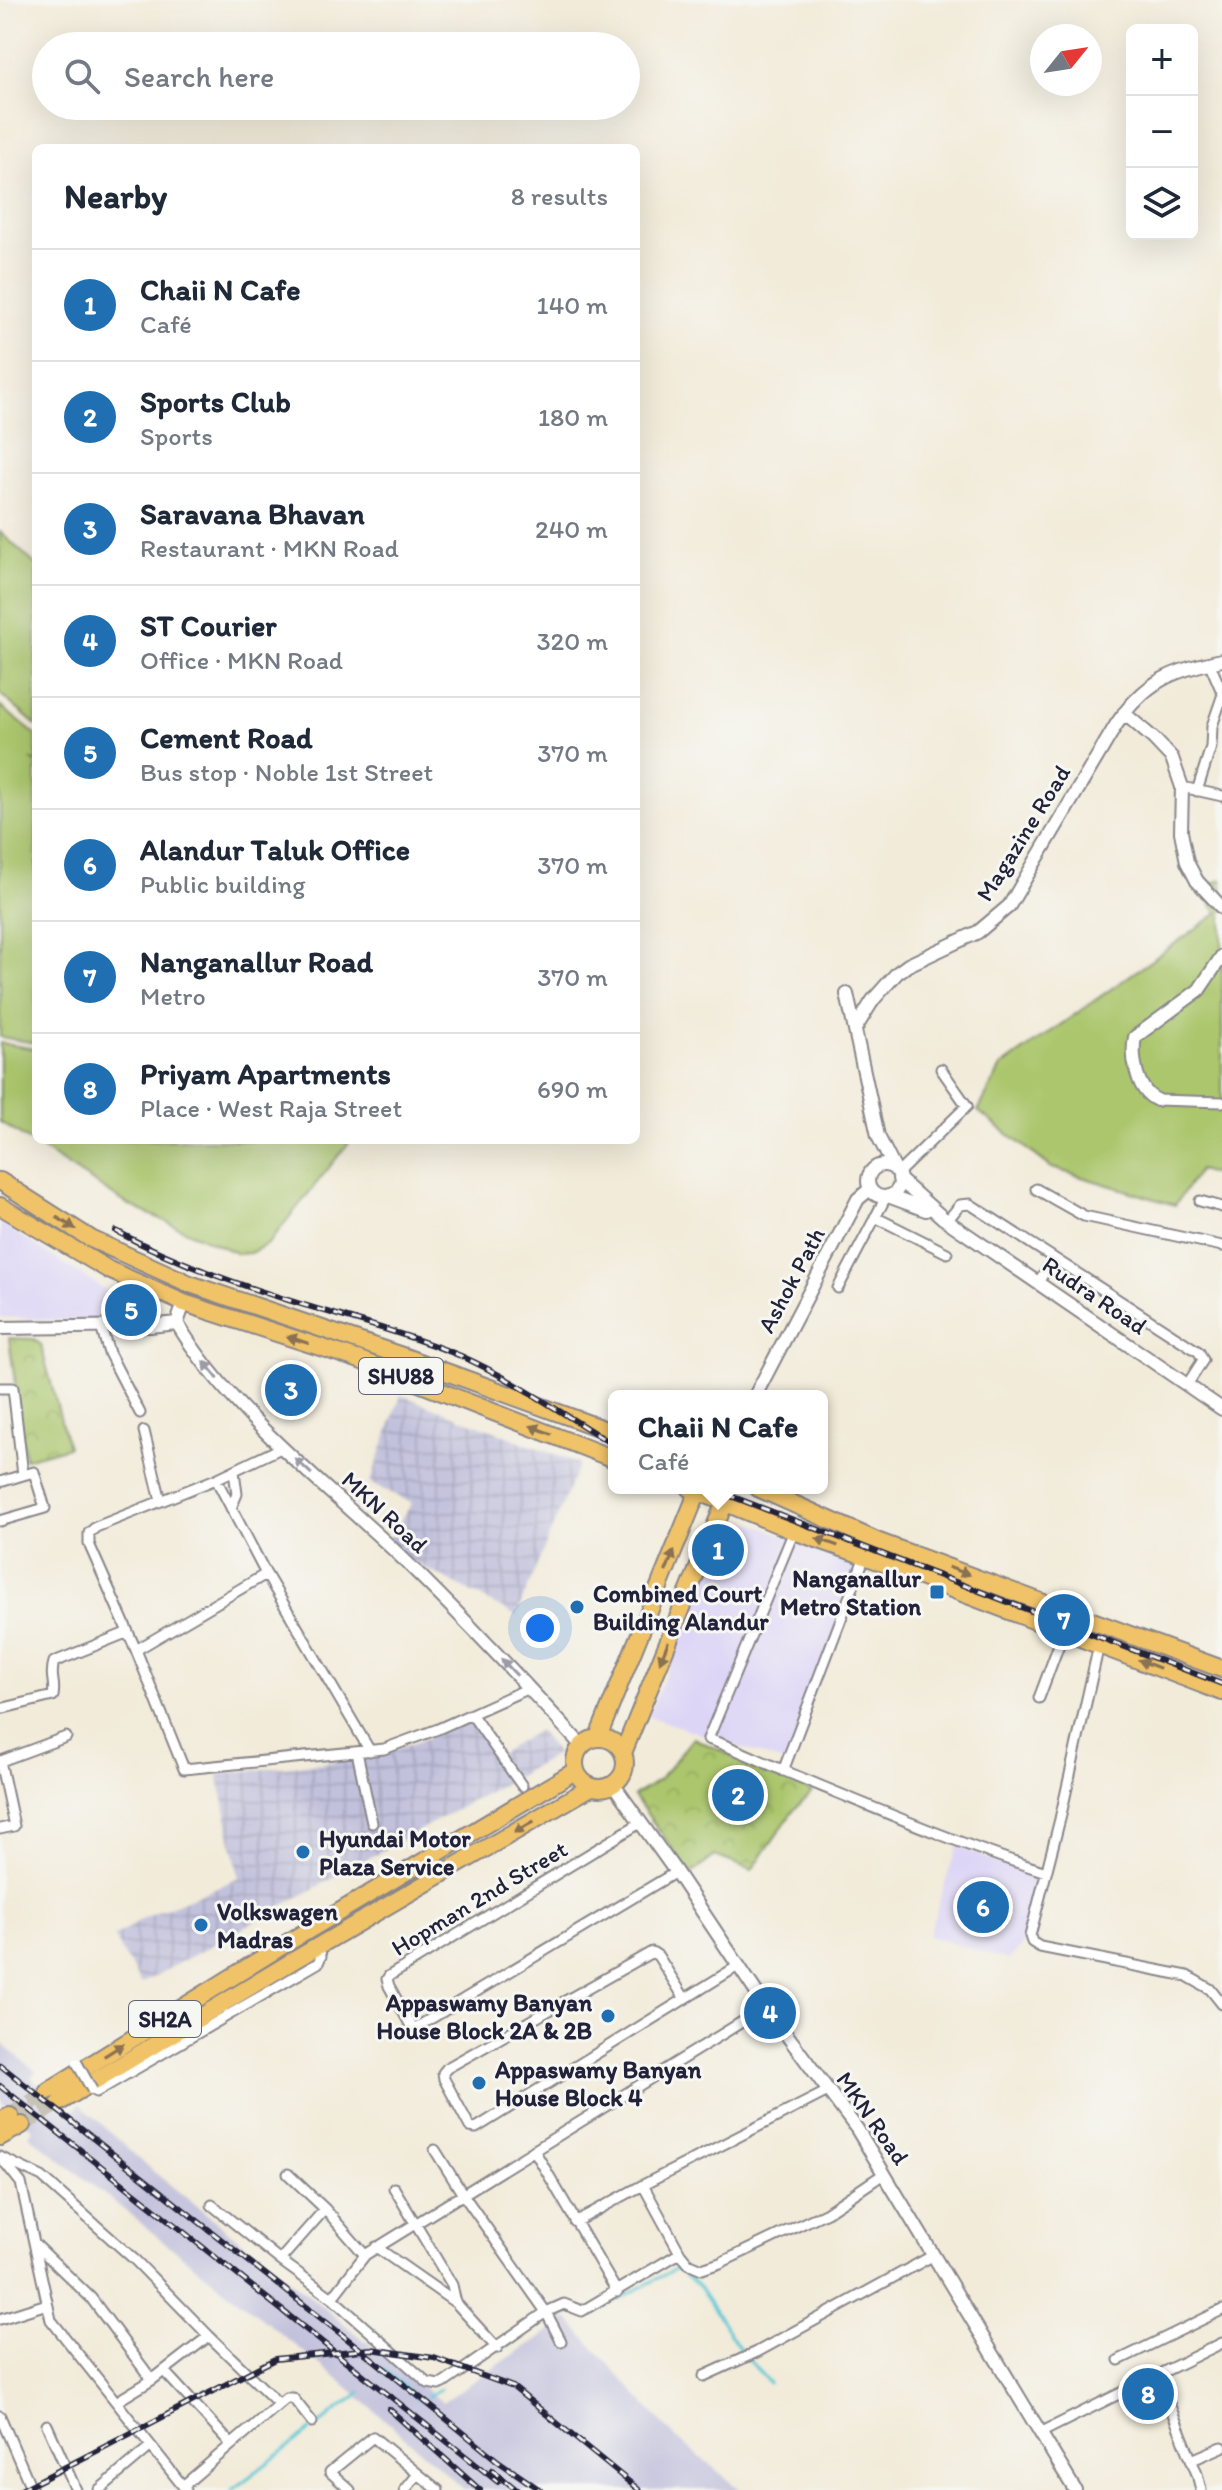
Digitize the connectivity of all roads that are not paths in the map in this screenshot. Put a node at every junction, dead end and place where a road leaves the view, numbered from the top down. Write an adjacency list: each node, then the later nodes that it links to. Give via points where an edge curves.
1 (1215, 661): 2 (street); 3 (street, Magazine Road, via 1161,679)
2 (1222, 695): 5 (street)
3 (1124, 713): 4 (street, via 1172,758); 10 (street, Magazine Road, via 1009,906 978,932 897,973)
4 (1182, 787): 5 (street); 7 (street, via 1187,862)
5 (1197, 791): 6 (street)
6 (1222, 796)
7 (1222, 908)
8 (1222, 956): 12 (street, via 1199,990 1135,1037 1137,1072 1147,1094)
9 (847, 994): 10 (street)
10 (855, 1029): 14 (street)
11 (941, 1069): 16 (street, via 967,1106)
12 (1157, 1100): 13 (street)
13 (1222, 1102)
14 (878, 1136): 15 (street); 16 (street)
15 (874, 1168): 16 (street, via 883,1165); 18 (street, via 868,1176)
16 (897, 1174): 20 (street, via 895,1192); 25 (street, Rudra Road)
17 (0, 1181): 26 (main road, SHU88, one-way to 26)
18 (870, 1189): 20 (street); 40 (street, Ashok Path, via 857,1202)
19 (1036, 1189): 27 (street, via 1084,1216)
20 (887, 1196): 24 (street); 25 (street, Rudra Road)
21 (1200, 1201): 23 (street)
22 (0, 1206): 29 (main road, SHU88)
23 (1222, 1207)
24 (875, 1217): 28 (street); 33 (street)
25 (945, 1220): 30 (street, via 960,1205 970,1204); 31 (street, Rudra Road)
26 (91, 1239): 29 (main road); 32 (main road, SHU88)
27 (1222, 1246)
28 (947, 1253)
29 (84, 1257): 34 (main road, SHU88)
30 (1054, 1259): 31 (street); 38 (street, via 1199,1352 1203,1360)
31 (1038, 1282): 38 (street, Rudra Road)
32 (190, 1284): 34 (main road); 44 (main road, SHU88)
33 (838, 1288)
34 (184, 1303): 35 (street); 46 (main road, SHU88, one-way to 34, via 357,1359)
35 (177, 1323): 36 (street); 45 (street, MKN Road, one-way to 35, via 214,1376)
36 (101, 1327): 37 (street); 42 (street)
37 (0, 1328)
38 (1187, 1385): 41 (street, Rudra Road)
39 (0, 1388): 48 (street, via 13,1388)
40 (758, 1390)
41 (1222, 1409)
42 (140, 1413)
43 (144, 1431): 54 (street)
44 (608, 1431)
45 (283, 1447): 47 (street); 66 (street, MKN Road, one-way to 45, via 398,1554)
46 (608, 1457)
47 (234, 1471): 49 (street); 56 (street, via 237,1494)
48 (23, 1475): 50 (street); 57 (street, via 34,1472 45,1508)
49 (216, 1479): 54 (street); 56 (street)
50 (0, 1482)
51 (692, 1494): 72 (main road, one-way to 51)
52 (704, 1494): 55 (main road)
53 (771, 1494): 65 (main road, one-way to 65, via 879,1542)
54 (161, 1501): 62 (street, via 89,1533)
55 (725, 1502): 58 (main road); 76 (main road, one-way to 76)
56 (231, 1508): 60 (street)
57 (0, 1521)
58 (794, 1531): 59 (main road, one-way to 58); 79 (street, via 708,1739)
59 (865, 1556): 61 (main road); 79 (street)
60 (266, 1574): 64 (street); 74 (street)
61 (1064, 1631): 63 (main road); 68 (street)
62 (126, 1633): 64 (street); 69 (street, via 54,1662 53,1696)
63 (1099, 1645): 67 (main road, one-way to 63); 87 (street)
64 (136, 1650): 75 (street, via 184,1769)
65 (1222, 1669)
66 (529, 1688): 70 (street); 73 (street, MKN Road)
67 (1222, 1692)
68 (1039, 1698)
69 (0, 1709)
70 (472, 1715): 74 (street); 81 (street)
71 (66, 1737): 77 (street)
72 (598, 1737): 73 (main road); 76 (main road, via 609,1739)
73 (581, 1745): 78 (main road)
74 (370, 1751): 75 (street)
75 (357, 1752): 83 (street)
76 (623, 1753): 80 (main road, via 623,1773)
77 (1, 1761): 85 (street, via 14,1826)
78 (575, 1771): 82 (main road); 88 (main road, SH2A)
79 (783, 1771): 87 (street)
80 (613, 1784): 82 (main road, SH2A); 84 (street, MKN Road)
81 (522, 1786)
82 (591, 1787): 89 (main road, SH2A, one-way to 89)
83 (372, 1823)
84 (640, 1823): 86 (street, MKN Road); 86 (street, Hopman 2nd Street, via 389,1976 389,1986 414,2028)
85 (0, 1829)
86 (676, 1872): 90 (street, MKN Road)
87 (1046, 1872): 92 (street, via 1031,1925 1032,1942 1187,1976 1210,1989)
88 (315, 1927): 89 (main road); 89 (main road, SH2A, one-way to 88, via 54,2096)
89 (322, 1945): 94 (street, bridge, via 318,1963 96,2092)
90 (738, 1966): 91 (street); 93 (street, MKN Road)
91 (685, 1999): 91 (street, via 476,2128 470,2127 444,2079 447,2068 652,1952)
92 (1222, 2004)
93 (766, 2007): 95 (street, MKN Road); 99 (street)
94 (77, 2062)
95 (828, 2091): 101 (street, MKN Road); 103 (street)
96 (11, 2121): 97 (main road)
97 (0, 2137)
98 (435, 2150): 105 (street)
99 (534, 2150): 105 (street); 108 (street)
100 (0, 2157): 110 (street, via 21,2183); 123 (street, via 42,2177)
101 (885, 2173): 112 (street, via 827,2212 720,2263 702,2269); 114 (street, MKN Road)
102 (288, 2174): 107 (street)
103 (643, 2185): 108 (street); 112 (street)
104 (394, 2188): 109 (street)
105 (462, 2193): 109 (street); 121 (street)
106 (212, 2205): 115 (street)
107 (325, 2209): 113 (street); 115 (street)
108 (575, 2222): 116 (street)
109 (413, 2224): 111 (street); 118 (street, via 452,2285)
110 (34, 2243): 119 (street); 131 (street, via 91,2298)
111 (376, 2247): 113 (street); 118 (street)
112 (680, 2253): 116 (street)
113 (365, 2255): 117 (street)
114 (934, 2255): 129 (street); 137 (street, MKN Road)
115 (280, 2260): 117 (street)
116 (617, 2292): 121 (street, via 582,2311 564,2304)
117 (332, 2298): 126 (street, via 434,2385)
118 (456, 2303): 126 (street)
119 (47, 2304): 122 (street); 132 (street, via 51,2320)
120 (1222, 2310): 127 (street)
121 (546, 2312): 124 (street); 126 (street)
122 (0, 2319)
123 (209, 2336): 128 (street); 133 (street)
124 (561, 2341)
125 (1222, 2343): 130 (street)
126 (497, 2348)
127 (1119, 2360)
128 (164, 2371): 131 (street); 138 (street)
129 (704, 2376)
130 (1158, 2376): 137 (street); 141 (street)
131 (152, 2380): 132 (street)
132 (116, 2402): 139 (street)
133 (279, 2404): 135 (street, via 293,2398); 138 (street)
134 (0, 2416): 145 (street)
135 (312, 2422)
136 (47, 2425): 146 (street)
137 (1040, 2433): 151 (street, MKN Road)
138 (231, 2444): 143 (street)
139 (151, 2446): 143 (street); 147 (street)
140 (1222, 2447): 141 (street)
141 (1192, 2460): 144 (street)
142 (418, 2474): 148 (street, via 373,2437 330,2472); 149 (street); 150 (street)
143 (185, 2488)
144 (1197, 2488)
145 (32, 2490)
146 (76, 2490)
147 (99, 2490)
148 (350, 2490)
149 (405, 2490)
150 (438, 2490)
151 (1075, 2490)

